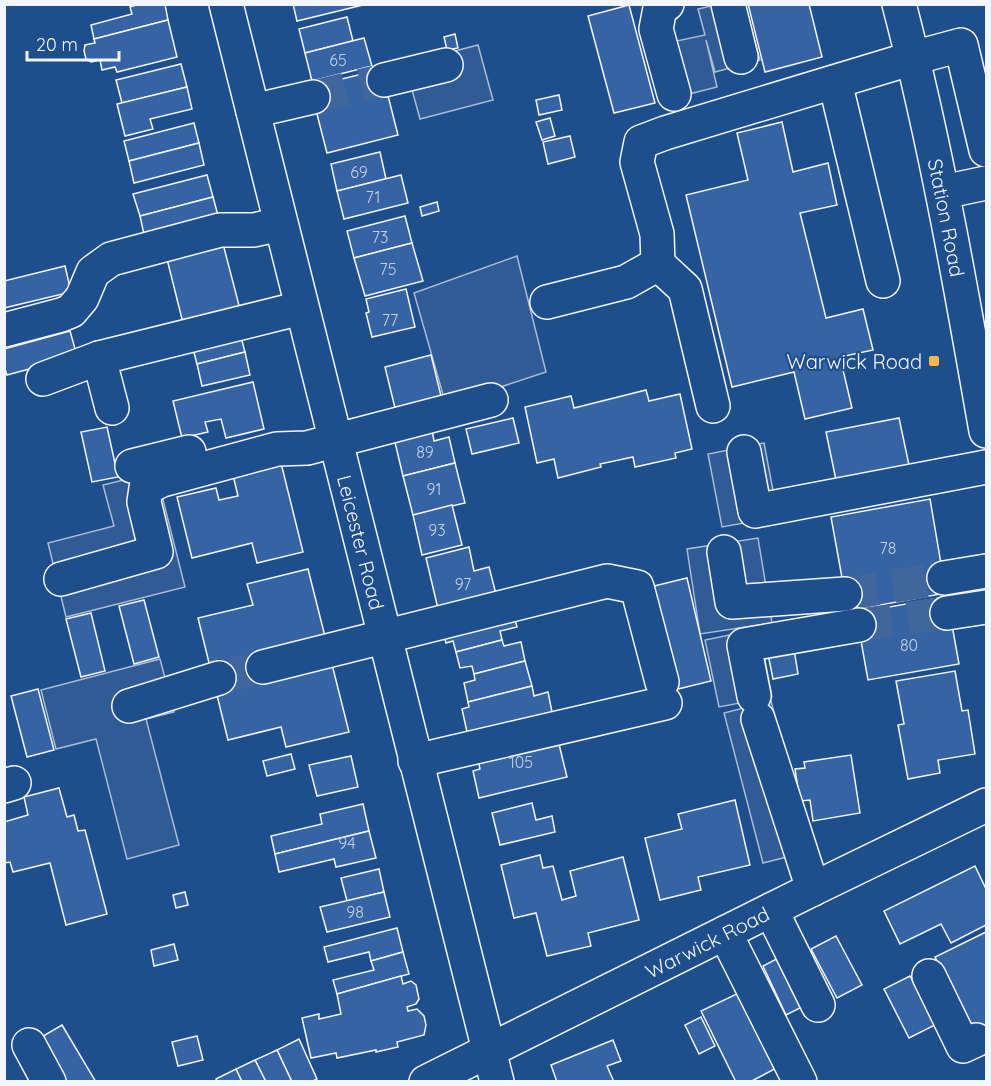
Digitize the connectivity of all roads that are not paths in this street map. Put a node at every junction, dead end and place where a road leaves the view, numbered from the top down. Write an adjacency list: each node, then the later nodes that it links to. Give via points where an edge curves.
1 (226, 4): 12 (street, Leicester Road)
2 (667, 4): 10 (street, via 660,8 656,29)
3 (728, 4): 5 (street)
4 (898, 4): 6 (street, Station Road)
5 (741, 57)
6 (913, 58): 9 (street); 13 (street, via 961,45); 15 (street, Station Road)
7 (447, 65): 8 (street)
8 (384, 80)
9 (835, 82): 17 (street, via 641,142 637,162 657,234); 18 (street)
10 (674, 94)
11 (313, 97): 12 (street)
12 (253, 111): 16 (street, Leicester Road)
13 (987, 150)
14 (987, 183): 15 (street)
15 (943, 192): 23 (street, Station Road)
16 (281, 224): 20 (street, Leicester Road); 21 (street, via 255,230 220,230 111,259 93,272 82,298 71,311)
17 (658, 264): 19 (street, via 626,282); 26 (street, via 685,289)
18 (883, 281)
19 (548, 302)
20 (302, 308): 22 (street); 28 (street, Leicester Road)
21 (4, 330)
22 (99, 358): 24 (street); 27 (street)
23 (981, 369): 29 (street, Station Road)
24 (44, 379)
25 (491, 400): 28 (street)
26 (713, 406)
27 (112, 408)
28 (332, 429): 31 (street); 36 (street, via 308,448 277,449 162,480 146,488 144,502 156,552); 41 (street, Leicester Road)
29 (987, 431)
30 (744, 452): 32 (street, via 754,511)
31 (132, 466)
32 (987, 466)
33 (724, 552): 37 (street, via 732,602)
34 (987, 572): 35 (street)
35 (944, 578)
36 (60, 579)
37 (845, 594)
38 (987, 608): 39 (street)
39 (947, 613)
40 (859, 626): 47 (street, via 744,645 756,708)
41 (384, 636): 42 (street); 45 (street, Leicester Road); 45 (street, via 607,581 637,587 663,692)
42 (263, 667)
43 (219, 678): 44 (street)
44 (129, 706)
45 (416, 761): 54 (street, Leicester Road)
46 (987, 805): 47 (street, Warwick Road)
47 (813, 889): 48 (street, Warwick Road)
48 (771, 910): 49 (street, Warwick Road); 51 (street)
49 (725, 933): 54 (street, Warwick Road); 57 (street)
50 (929, 976): 52 (street, via 963,1046)
51 (818, 1005)
52 (976, 1040)
53 (30, 1046): 55 (street)
54 (493, 1066): 56 (street, Warwick Road)
55 (49, 1082)
56 (426, 1082)
57 (800, 1082)

